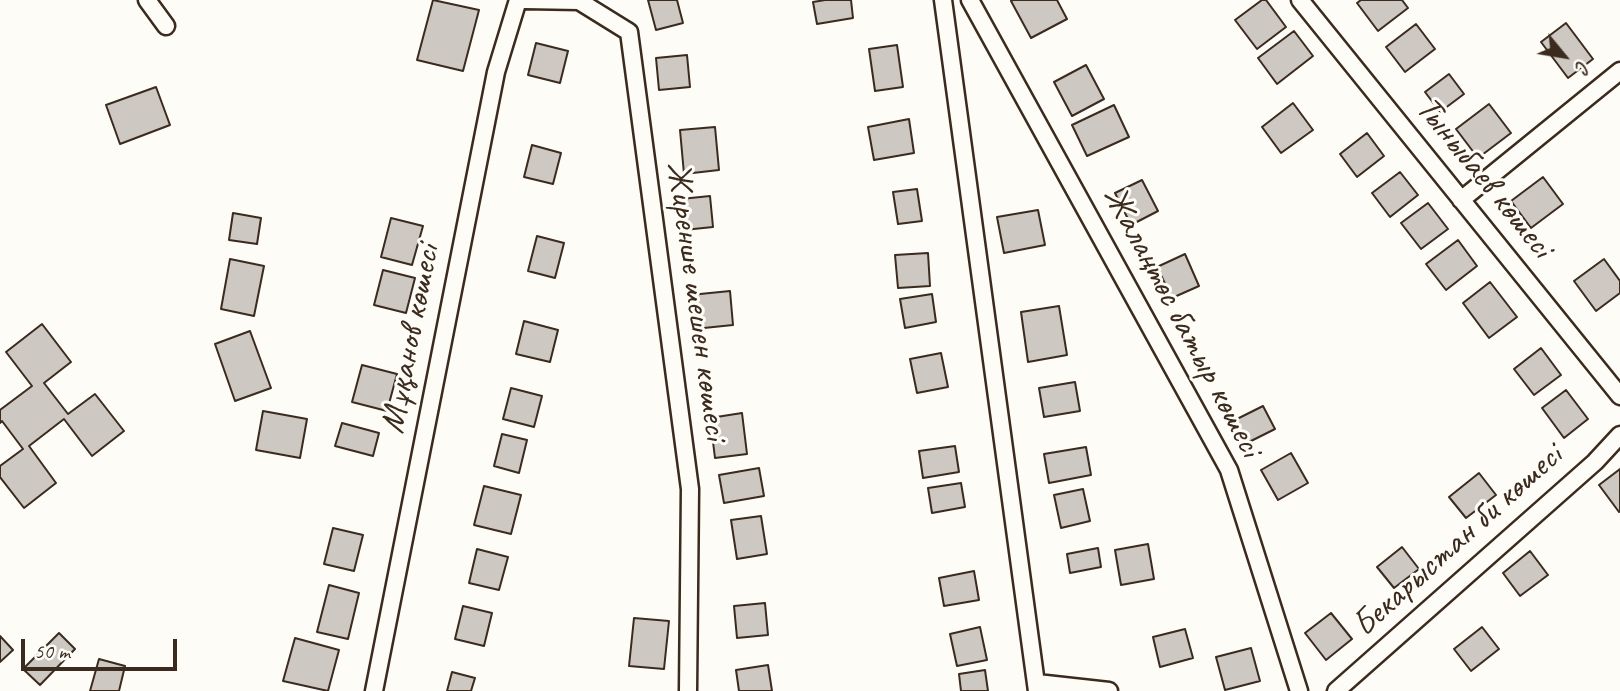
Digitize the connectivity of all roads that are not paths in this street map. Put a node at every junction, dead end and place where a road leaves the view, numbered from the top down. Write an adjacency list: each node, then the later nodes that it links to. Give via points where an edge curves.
1 (147, 0): 7 (street)
2 (518, 0): 13 (street, Мұқанов көшесі, via 496,72)
3 (525, 0): 14 (street, Жиренше шешен көшесі, via 579,1 629,32 690,489)
4 (943, 0): 12 (street)
5 (970, 0): 16 (street, Жалаңтөс батыр көшесі, via 1229,470)
6 (1300, 0): 9 (street, Тыныбаев көшесі)
7 (166, 26)
8 (1620, 71): 9 (street)
9 (1461, 200): 10 (street, Тыныбаев көшесі)
10 (1620, 396)
11 (1620, 435): 17 (street, Бекарыстан би көшесі)
12 (1037, 687): 15 (street)
13 (374, 691)
14 (688, 691)
15 (1109, 691)
16 (1299, 691)
17 (1336, 691)

